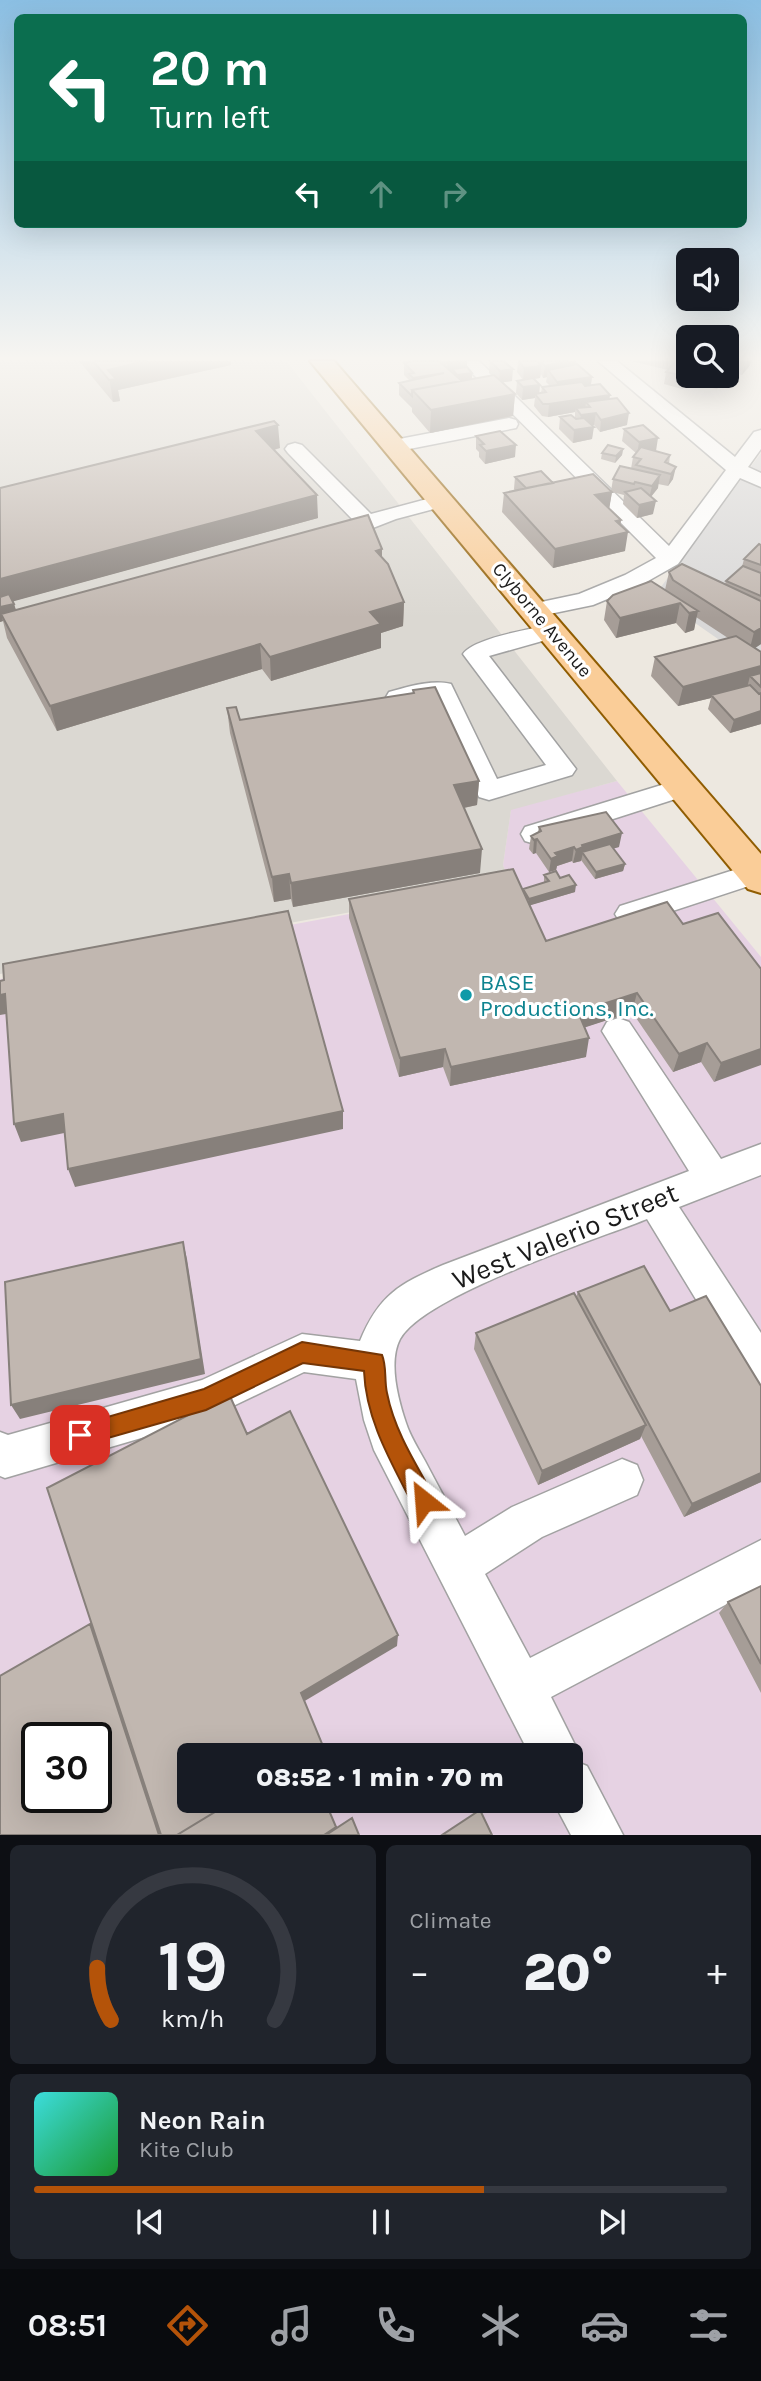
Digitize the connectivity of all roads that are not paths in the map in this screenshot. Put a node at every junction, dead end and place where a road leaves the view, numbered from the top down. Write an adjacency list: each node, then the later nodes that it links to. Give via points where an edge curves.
1 (394, 446): 8 (main road, Clyborne Avenue)
2 (555, 447): 11 (street)
3 (709, 447): 6 (street)
4 (753, 447): 6 (street)
5 (295, 449): 9 (street)
6 (737, 470): 7 (street); 11 (street)
7 (761, 481)
8 (442, 501): 9 (street); 12 (main road, Clyborne Avenue)
9 (368, 523): 10 (street)
10 (318, 539)
11 (670, 559): 12 (street)
12 (543, 621): 13 (street); 16 (main road, Clyborne Avenue)
13 (475, 654): 14 (street); 14 (street, via 563,769 489,791)
14 (442, 689): 15 (street)
15 (376, 700)
16 (681, 788): 17 (street); 18 (main road, Clyborne Avenue)
17 (535, 834)
18 (759, 876): 19 (street)
19 (601, 924)
20 (618, 1031): 22 (street)
21 (761, 1159): 22 (street, West Valerio Street)
22 (713, 1177): 23 (street, West Valerio Street)
23 (655, 1200): 24 (street, West Valerio Street, via 416,1297 395,1313); 25 (street)
24 (378, 1348): 26 (street, via 302,1353 206,1399 5,1457); 29 (street, via 376,1391 389,1436)
25 (761, 1369)
26 (0, 1453)
27 (622, 1480): 29 (street, via 527,1522)
28 (761, 1562): 30 (street)
29 (458, 1566): 30 (street)
30 (521, 1688): 31 (street)
31 (550, 1743)
32 (583, 1807): 33 (street)
33 (598, 1835)

